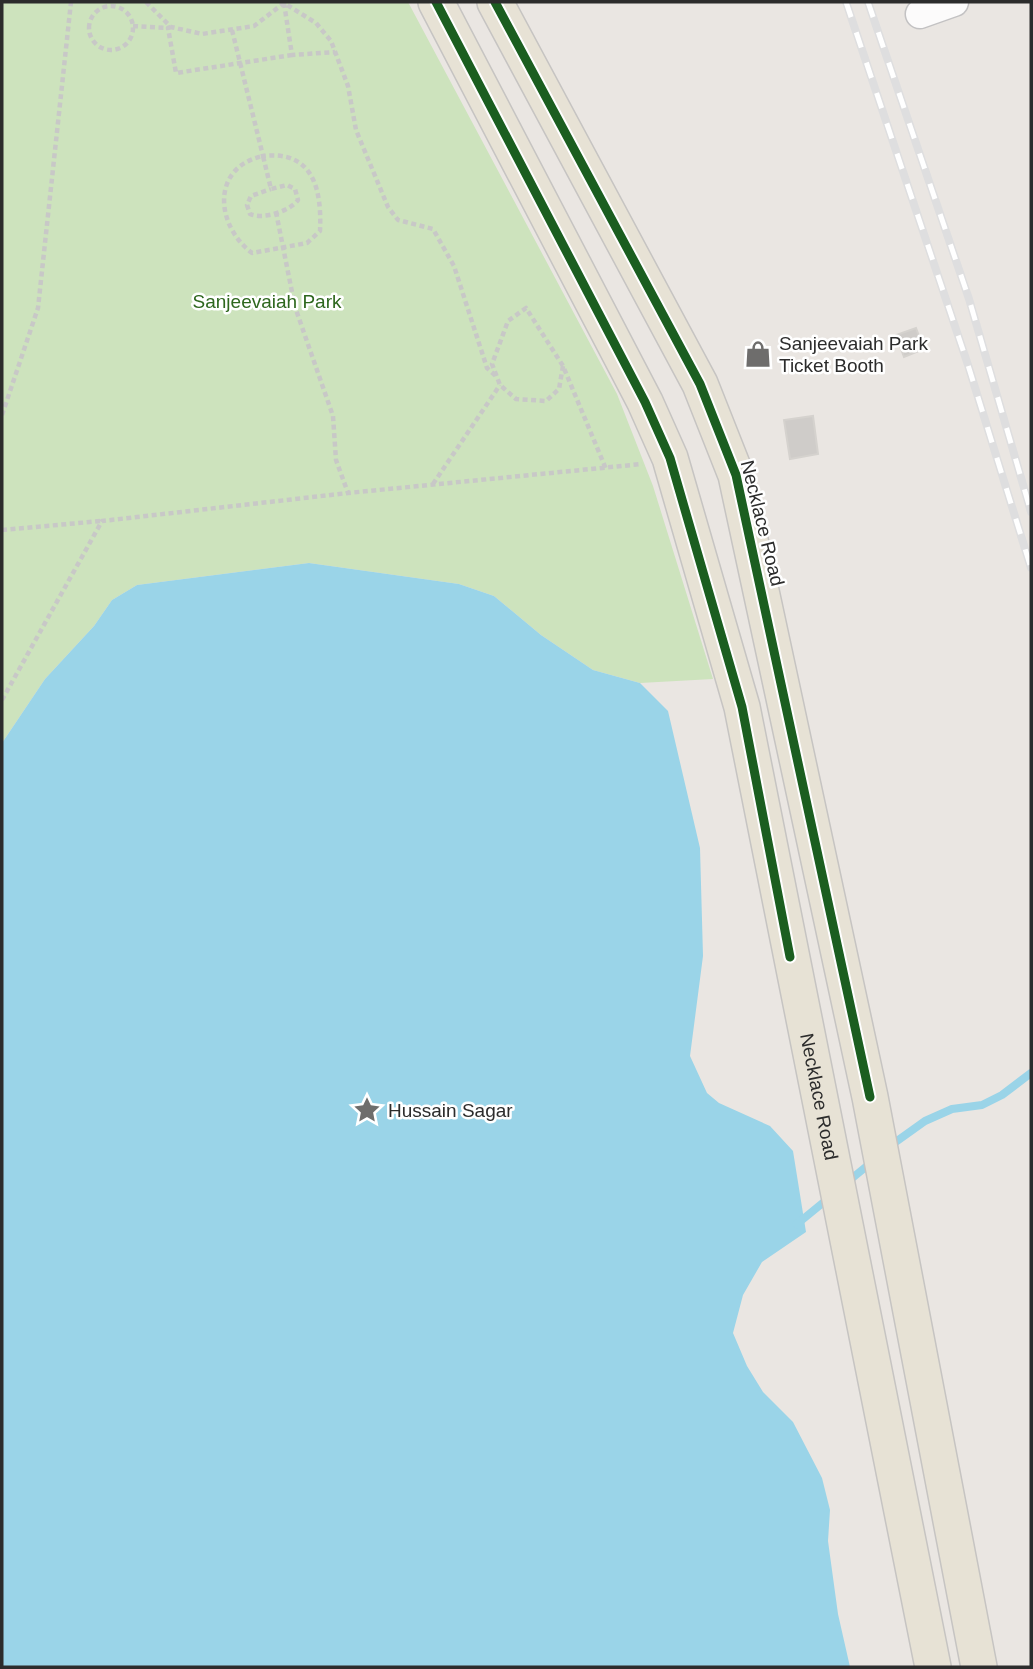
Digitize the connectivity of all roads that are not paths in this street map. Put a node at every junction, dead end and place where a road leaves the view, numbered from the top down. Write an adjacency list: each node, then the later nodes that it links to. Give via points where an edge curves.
1 (436, 2): 6 (main road, Necklace Road)
2 (495, 2): 5 (main road, Necklace Road, via 700,384)
3 (954, 2): 4 (street)
4 (919, 14)
5 (723, 443): 6 (main road); 8 (main road, Necklace Road, via 736,475 870,1097)
6 (670, 458): 7 (main road, Necklace Road, via 741,707)
7 (933, 1667)
8 (979, 1667)

